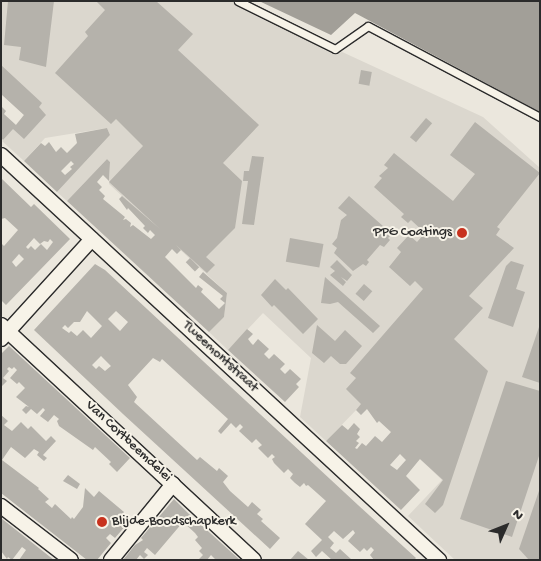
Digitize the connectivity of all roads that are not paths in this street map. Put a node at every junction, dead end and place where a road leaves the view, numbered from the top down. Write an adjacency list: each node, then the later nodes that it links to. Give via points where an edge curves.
1 (238, 1): 2 (lane, via 335,49 368,26)
2 (540, 117)
3 (1, 155): 4 (street, Tweemontstraat)
4 (92, 239): 5 (street); 11 (street, Tweemontstraat)
5 (4, 332): 6 (street, Van Cortbeemdelei)
6 (173, 484): 9 (street); 10 (street, Van Cortbeemdelei)
7 (1, 506): 8 (street)
8 (71, 560)
9 (111, 560)
10 (254, 560)
11 (438, 560)

